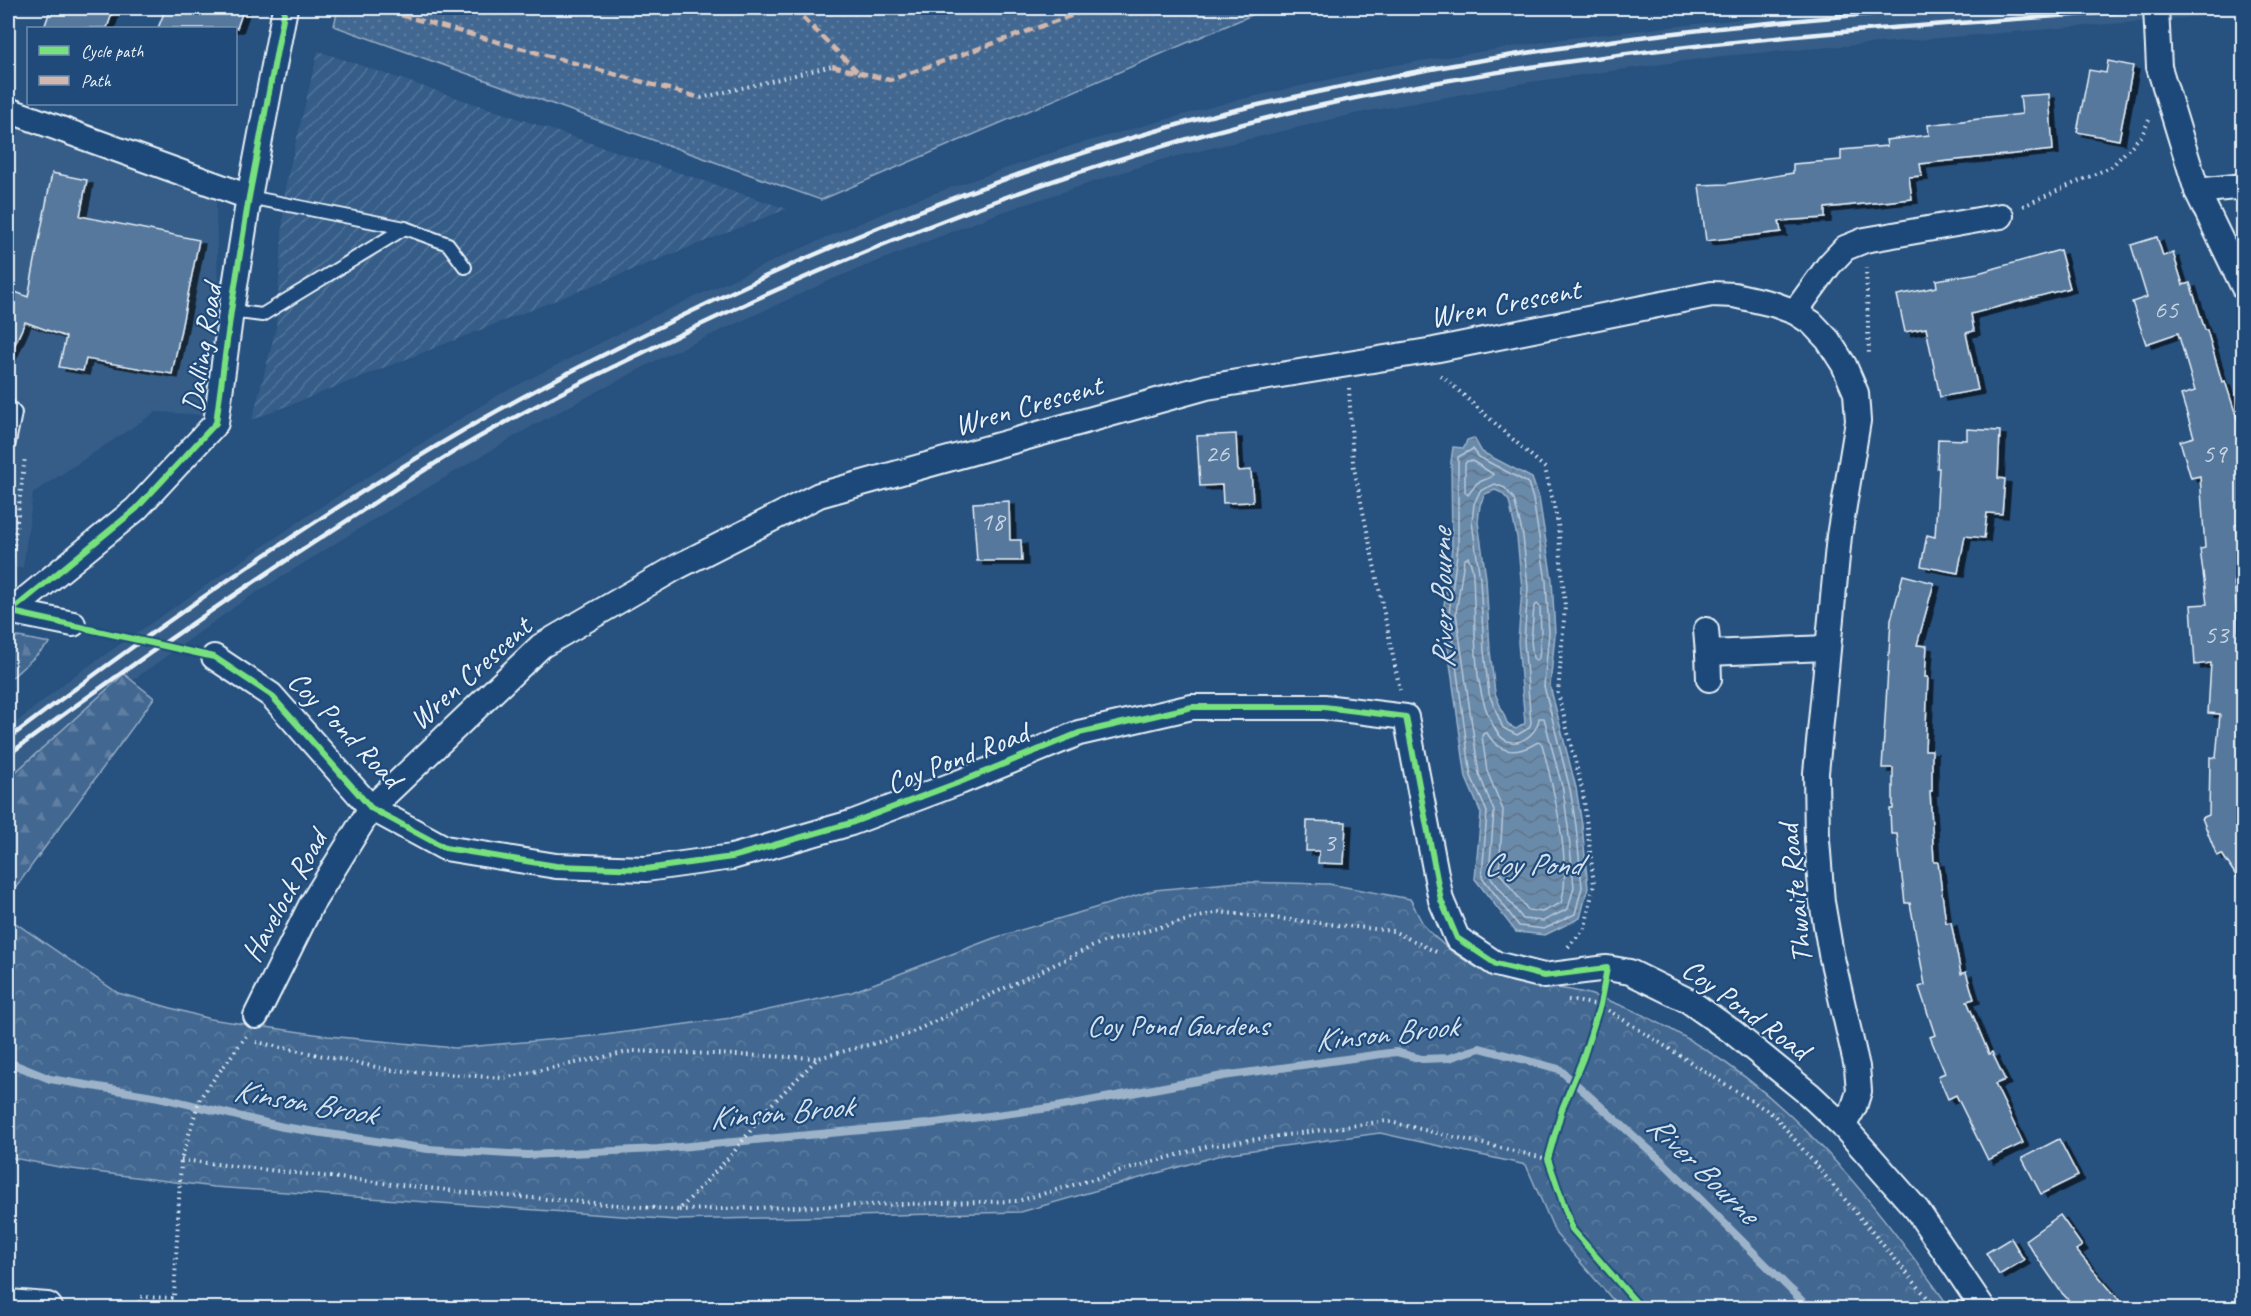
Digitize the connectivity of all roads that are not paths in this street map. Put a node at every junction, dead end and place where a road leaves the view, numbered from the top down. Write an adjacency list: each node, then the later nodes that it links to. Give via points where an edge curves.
1 (285, 8): 6 (street, Dalling Road)
2 (2156, 8): 5 (street, bridge, via 2159,67)
3 (8, 110): 6 (street)
4 (2244, 186): 5 (street)
5 (2197, 191): 10 (street)
6 (249, 197): 8 (lane); 11 (street, Dalling Road)
7 (2001, 216): 12 (street, via 1865,240 1845,248)
8 (405, 228): 9 (lane, via 448,244); 11 (lane, via 262,315)
9 (465, 267)
10 (2244, 288)
11 (231, 311): 15 (street, Dalling Road, via 216,423 136,509)
12 (1796, 312): 17 (street, Thwaite Road, via 1828,340 1845,365 1856,393 1858,421 1839,536); 20 (street, Wren Crescent, via 1744,297 1712,294 1434,350 1207,387 819,495 677,567 541,646)
13 (8, 405): 14 (lane, via 15,413)
14 (8, 447)
15 (9, 611): 16 (street)
16 (73, 624)
17 (1827, 648): 19 (street, via 1707,642); 22 (street, Thwaite Road, via 1816,773 1817,840 1822,902 1859,1091)
18 (214, 657): 20 (street, Coy Pond Road, via 270,695)
19 (1709, 679)
20 (371, 808): 21 (street, Havelock Road, via 311,905); 22 (street, Coy Pond Road, via 445,849 556,866 646,869 732,857 851,823 1079,734 1192,707 1324,707 1406,717 1441,900 1457,938 1496,963 1544,975 1607,968 1656,983 1734,1033)
21 (256, 1016)
22 (1843, 1126): 25 (street, Coy Pond Road, via 1917,1210)
23 (8, 1305): 24 (street)
24 (47, 1308)
25 (1983, 1308)

